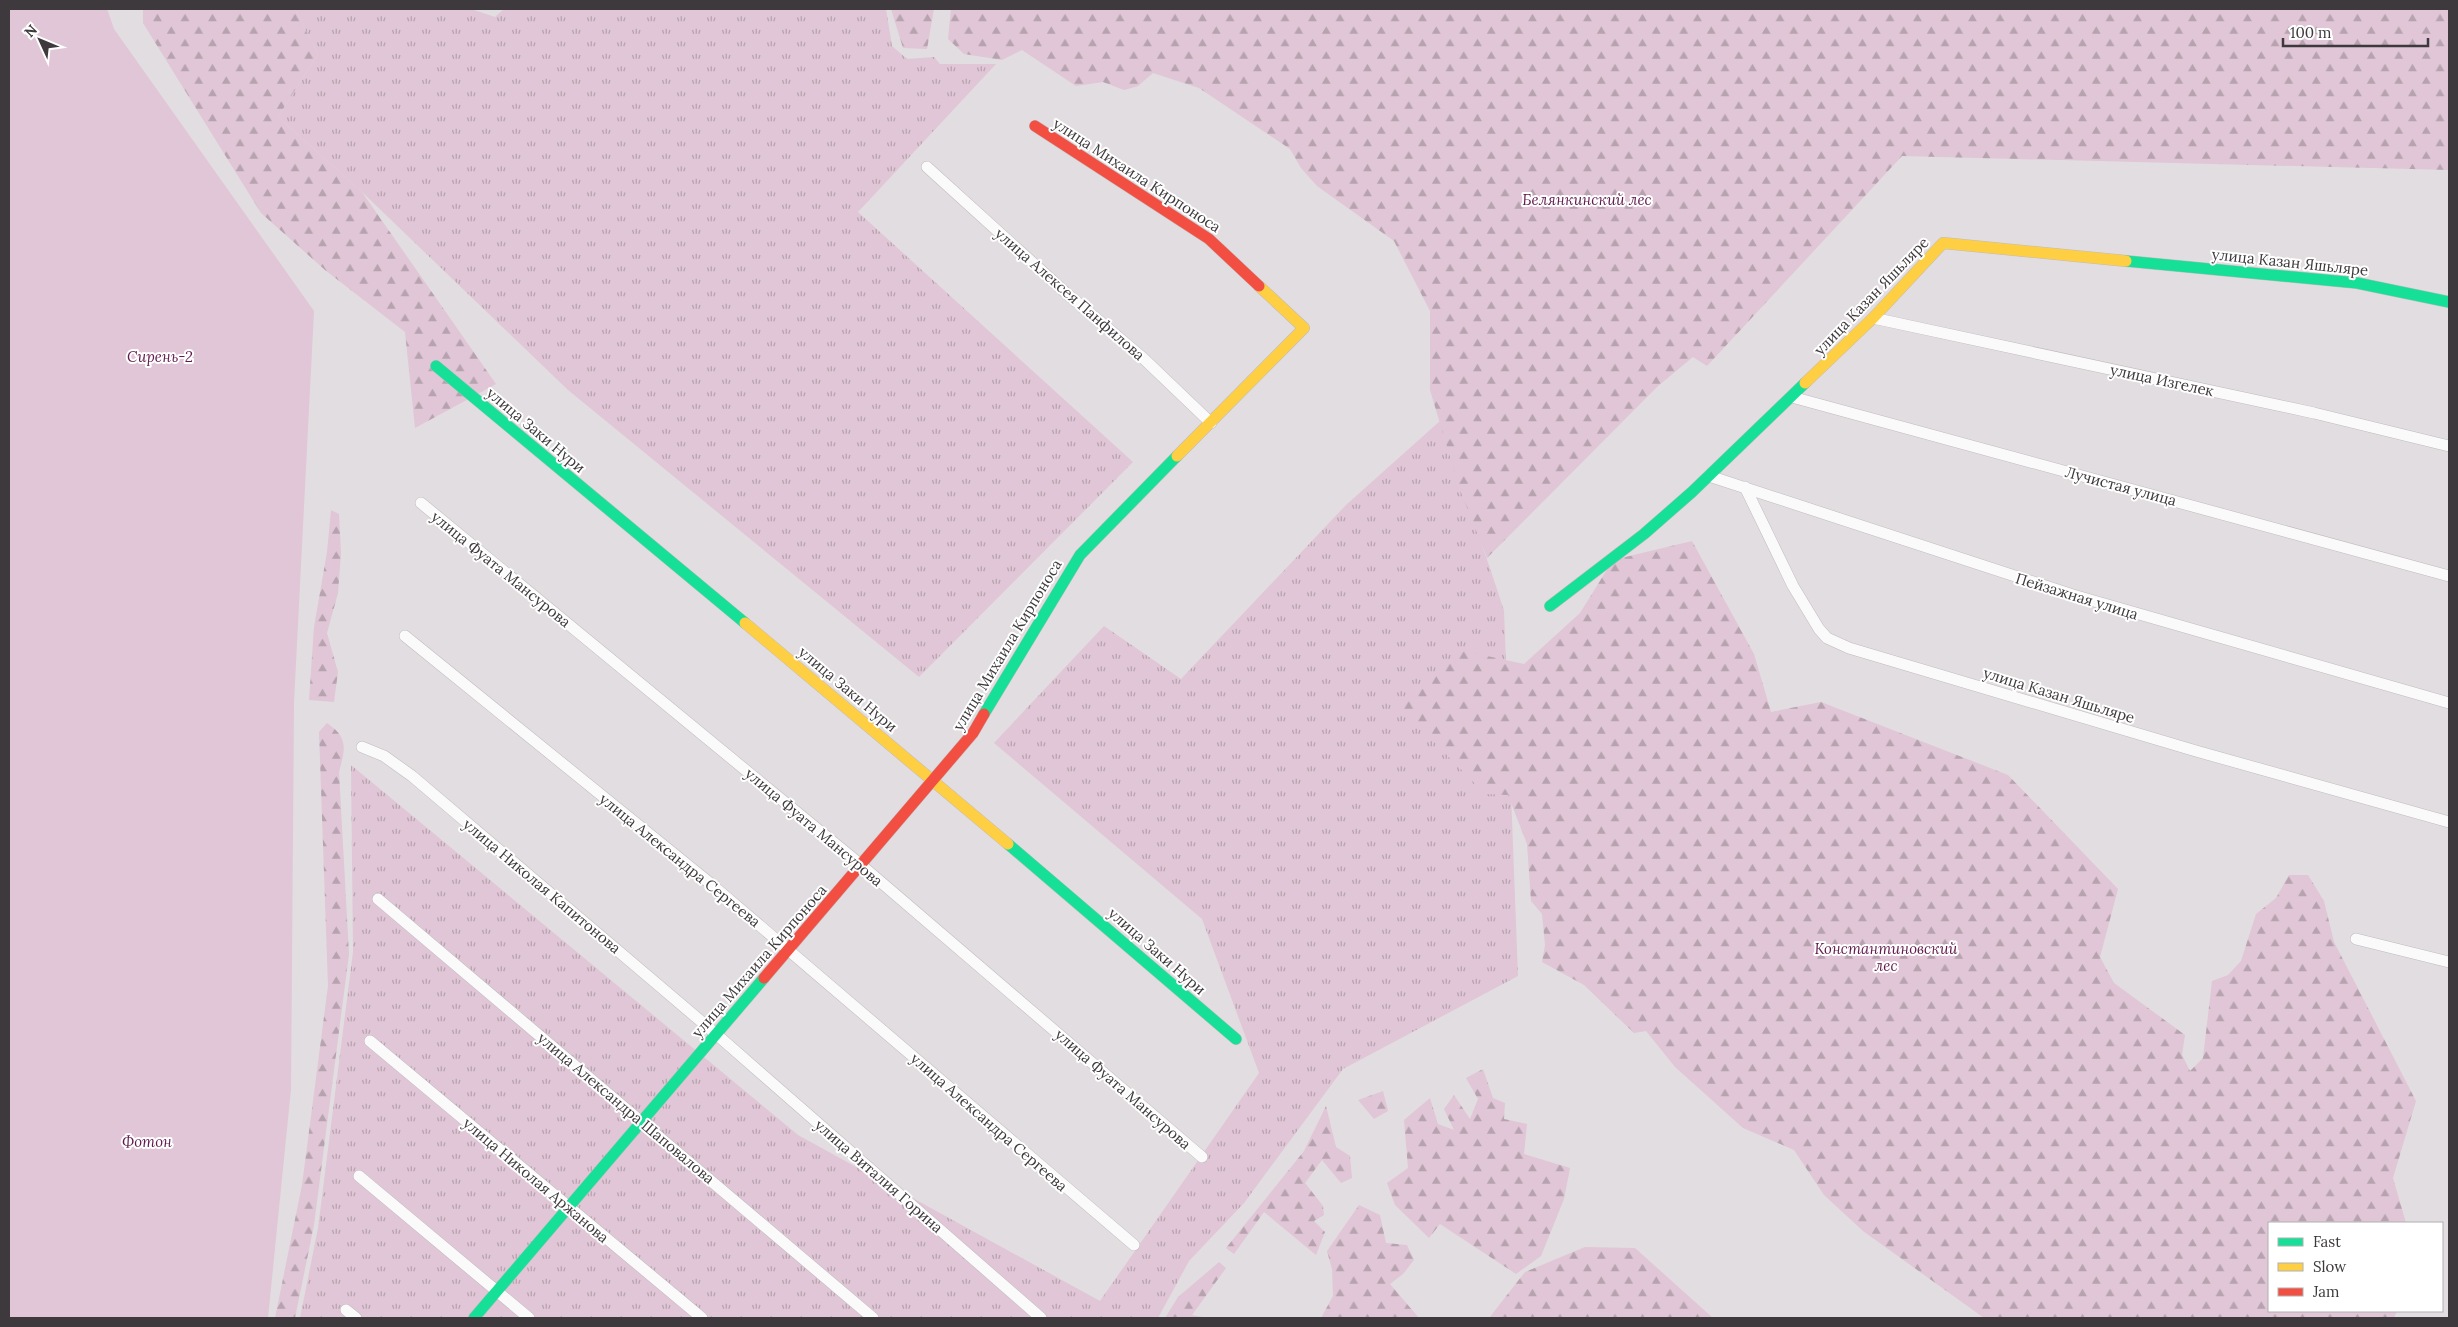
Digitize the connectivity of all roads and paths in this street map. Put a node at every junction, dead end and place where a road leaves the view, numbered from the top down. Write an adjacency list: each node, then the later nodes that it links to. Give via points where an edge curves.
1 (1035, 126): 7 (street, улица Михаила Кирпоноса, via 1209,239 1304,328)
2 (927, 167): 7 (street, улица Алексея Панфилова, via 1143,358)
3 (2449, 302): 4 (street, улица Казан Яшьляре, via 2357,283 1943,243)
4 (1873, 318): 6 (street, улица Казан Яшьляре); 8 (street, улица Изгелек, via 2314,413)
5 (436, 366): 17 (street, улица Заки Нури)
6 (1792, 397): 9 (street, улица Казан Яшьляре); 12 (street, Лучистая улица)
7 (1211, 423): 17 (street, улица Михаила Кирпоноса, via 1080,555 973,733)
8 (2449, 446)
9 (1709, 476): 10 (street, Пейзажная улица); 13 (street, улица Казан Яшьляре, via 1644,534)
10 (1745, 487): 15 (street, Пейзажная улица, via 2073,595); 18 (street, улица Казан Яшьляре, via 1793,586 1827,638 1849,648 2186,748)
11 (421, 503): 19 (street, улица Фуата Мансурова)
12 (2449, 576)
13 (1550, 606)
14 (405, 636): 22 (street, улица Александра Сергеева)
15 (2449, 703)
16 (362, 747): 24 (street, улица Николая Капитонова, via 384,756 412,776)
17 (933, 781): 19 (street, улица Михаила Кирпоноса); 25 (street, улица Заки Нури)
18 (2449, 822)
19 (861, 865): 22 (street, улица Михаила Кирпоноса); 28 (street, улица Фуата Мансурова)
20 (378, 899): 27 (street, улица Александра Шаповалова)
21 (2356, 938): 23 (street)
22 (789, 950): 24 (street, улица Михаила Кирпоноса); 31 (street, улица Александра Сергеева)
23 (2449, 962)
24 (716, 1034): 27 (street, улица Михаила Кирпоноса); 39 (street, улица Виталия Горина)
25 (1236, 1040)
26 (370, 1041): 30 (street, улица Николая Аржанова)
27 (642, 1122): 30 (street, улица Михаила Кирпоноса); 38 (street, улица Александра Шаповалова)
28 (1202, 1157)
29 (359, 1176): 32 (street)
30 (569, 1207): 32 (street, улица Михаила Кирпоноса); 37 (street, улица Николая Аржанова)
31 (1134, 1245)
32 (497, 1291): 35 (street, улица Михаила Кирпоноса); 36 (street)
33 (346, 1310): 34 (street)
34 (356, 1318)
35 (474, 1318)
36 (529, 1318)
37 (702, 1318)
38 (873, 1318)
39 (1041, 1318)

